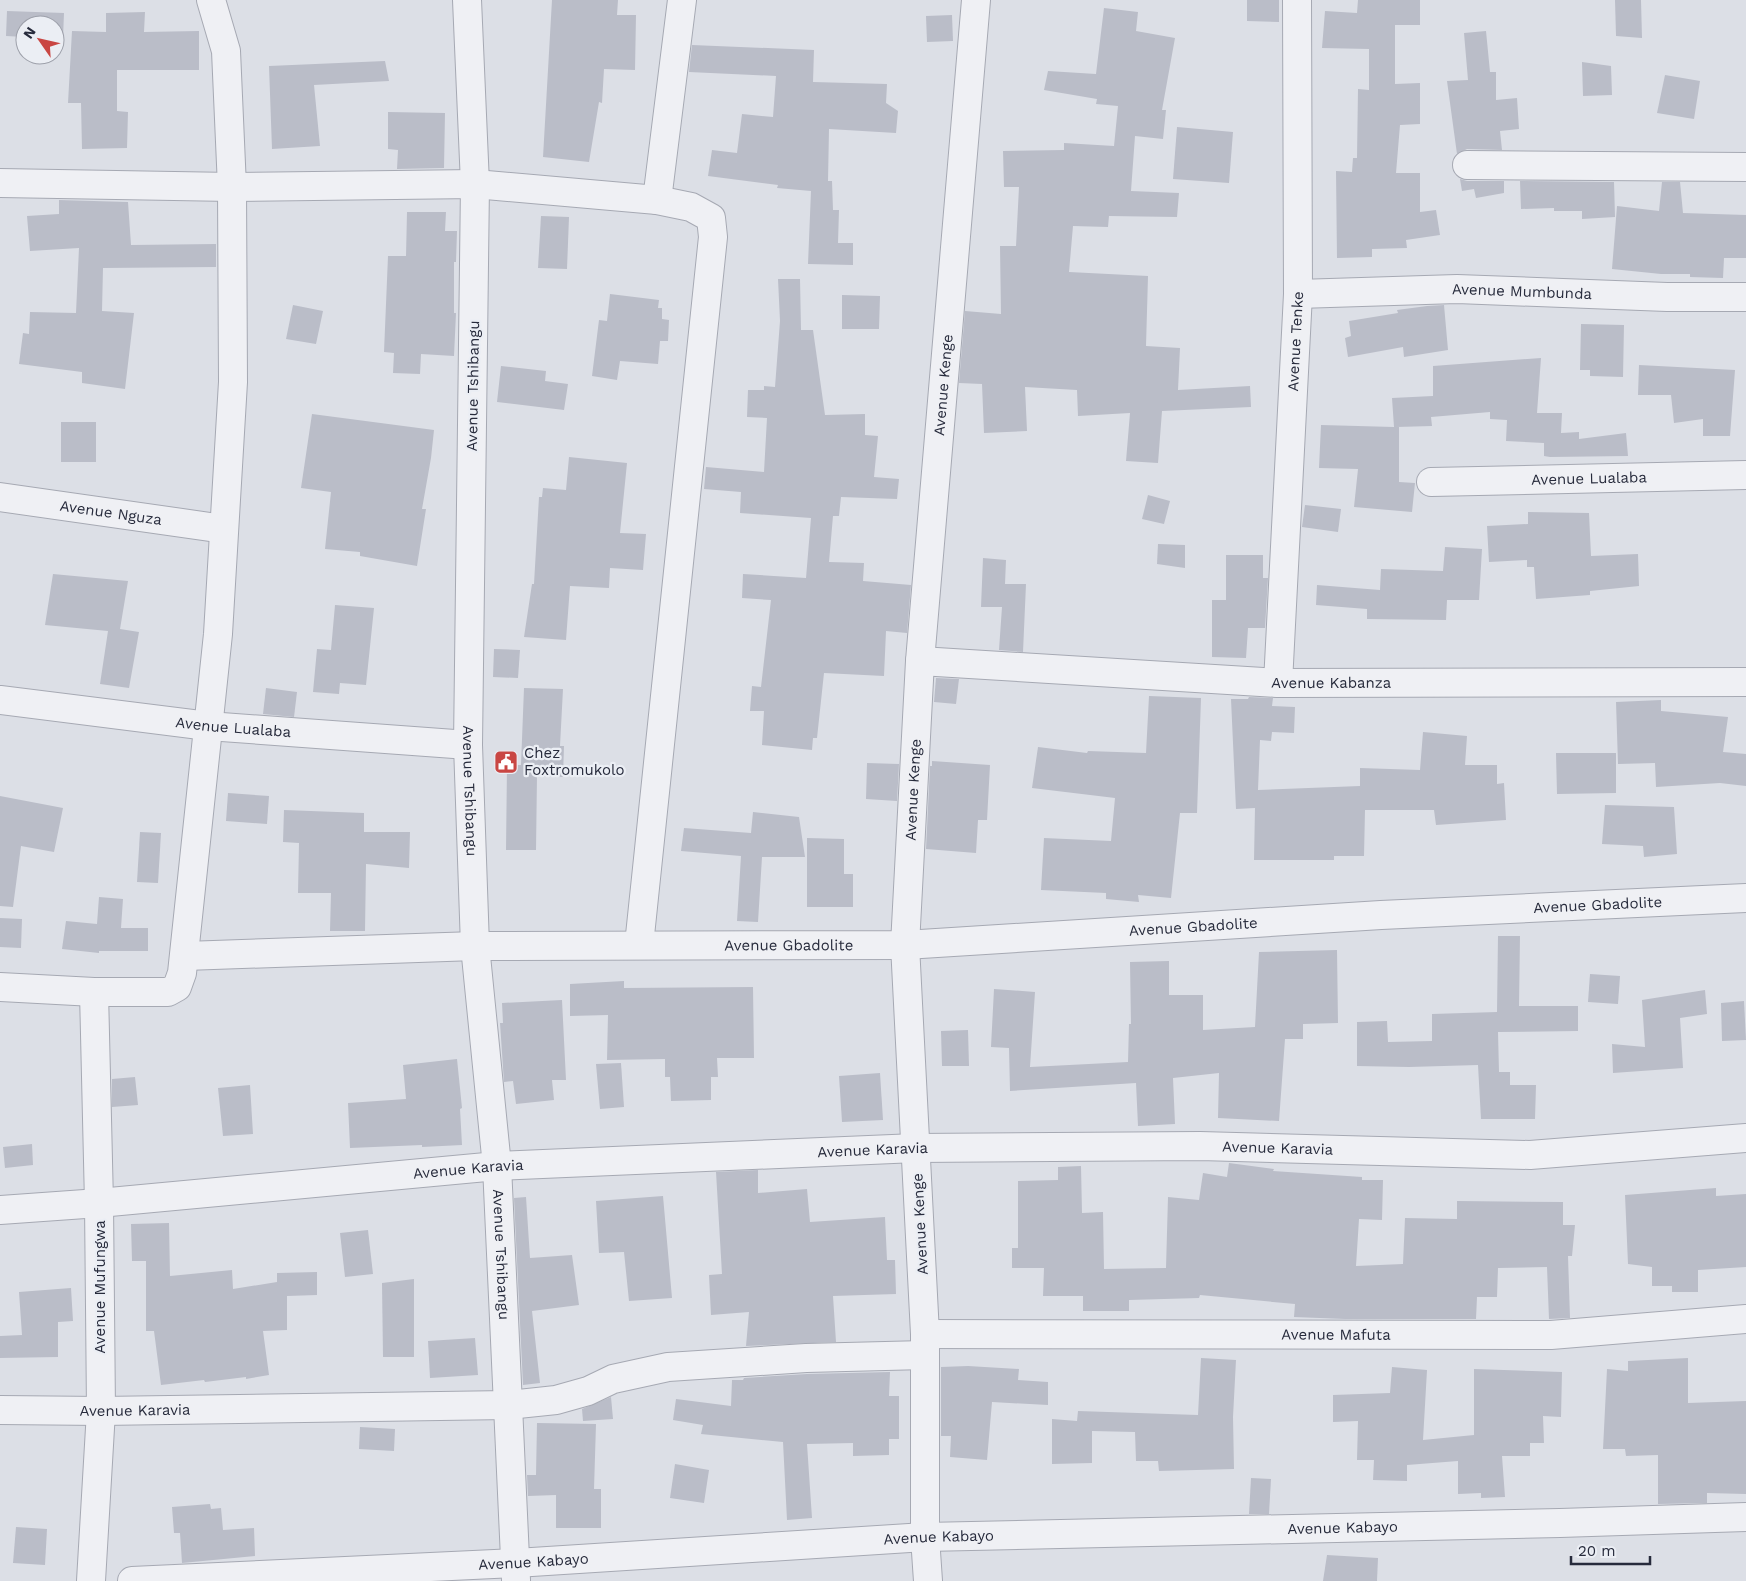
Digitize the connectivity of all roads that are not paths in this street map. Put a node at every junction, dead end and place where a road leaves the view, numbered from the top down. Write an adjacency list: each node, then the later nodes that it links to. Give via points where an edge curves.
1 (212, 0): 10 (street, via 226,51)
2 (467, 0): 9 (street, Avenue Tshibangu)
3 (682, 0): 11 (street)
4 (976, 0): 18 (street, Avenue Kenge)
5 (1297, 0): 12 (street, Avenue Tenke)
6 (1467, 165): 7 (street)
7 (1746, 167)
8 (0, 184): 10 (street)
9 (475, 184): 10 (street); 11 (street); 23 (street, Avenue Tshibangu)
10 (232, 187): 17 (street, via 233,382)
11 (657, 200): 25 (street, via 691,206 711,218 713,237)
12 (1298, 294): 13 (street, Avenue Mumbunda, via 1457,289); 20 (street, Avenue Tenke)
13 (1746, 297)
14 (1746, 475): 15 (street, Avenue Lualaba)
15 (1432, 482)
16 (0, 497): 17 (street, Avenue Nguza)
17 (224, 529): 22 (street, via 218,634)
18 (920, 661): 20 (street, Avenue Kabanza); 26 (street, Avenue Kenge)
19 (1746, 682): 20 (street, Avenue Kabanza)
20 (1278, 683)
21 (0, 700): 22 (street, Avenue Lualaba)
22 (208, 726): 23 (street, Avenue Lualaba); 28 (street)
23 (468, 745): 27 (street, Avenue Tshibangu)
24 (1746, 898): 26 (street, Avenue Gbadolite, via 1381,915)
25 (639, 945): 26 (street, Avenue Gbadolite); 27 (street, Avenue Gbadolite)
26 (905, 945): 32 (street, Avenue Kenge)
27 (474, 946): 28 (street, Avenue Gbadolite); 33 (street, Avenue Tshibangu)
28 (185, 956): 30 (street, via 179,983 174,990)
29 (0, 987): 30 (street)
30 (94, 992): 34 (street, Avenue Mufungwa)
31 (1746, 1138): 32 (street, Avenue Karavia, via 1530,1155 1200,1146)
32 (916, 1148): 33 (street, Avenue Karavia); 37 (street, Avenue Kenge)
33 (497, 1166): 34 (street, Avenue Karavia); 38 (street, Avenue Tshibangu)
34 (100, 1203): 35 (street, Avenue Karavia); 40 (street, Avenue Mufungwa)
35 (0, 1210)
36 (1746, 1319): 37 (street, Avenue Mafuta, via 1550,1335)
37 (925, 1345): 38 (street, Avenue Karavia, via 806,1358 668,1367 613,1379 588,1391 556,1400); 42 (street, Avenue Kenge)
38 (508, 1405): 40 (street, Avenue Karavia); 43 (street, Avenue Tshibangu)
39 (0, 1410): 40 (street, Avenue Karavia)
40 (101, 1411): 44 (street, Avenue Mufungwa)
41 (1746, 1517): 42 (street, Avenue Kabayo)
42 (925, 1536): 43 (street, Avenue Kabayo); 46 (street, Avenue Kenge)
43 (516, 1572): 45 (street, Avenue Kabayo)
44 (91, 1581)
45 (132, 1581)
46 (928, 1581)

